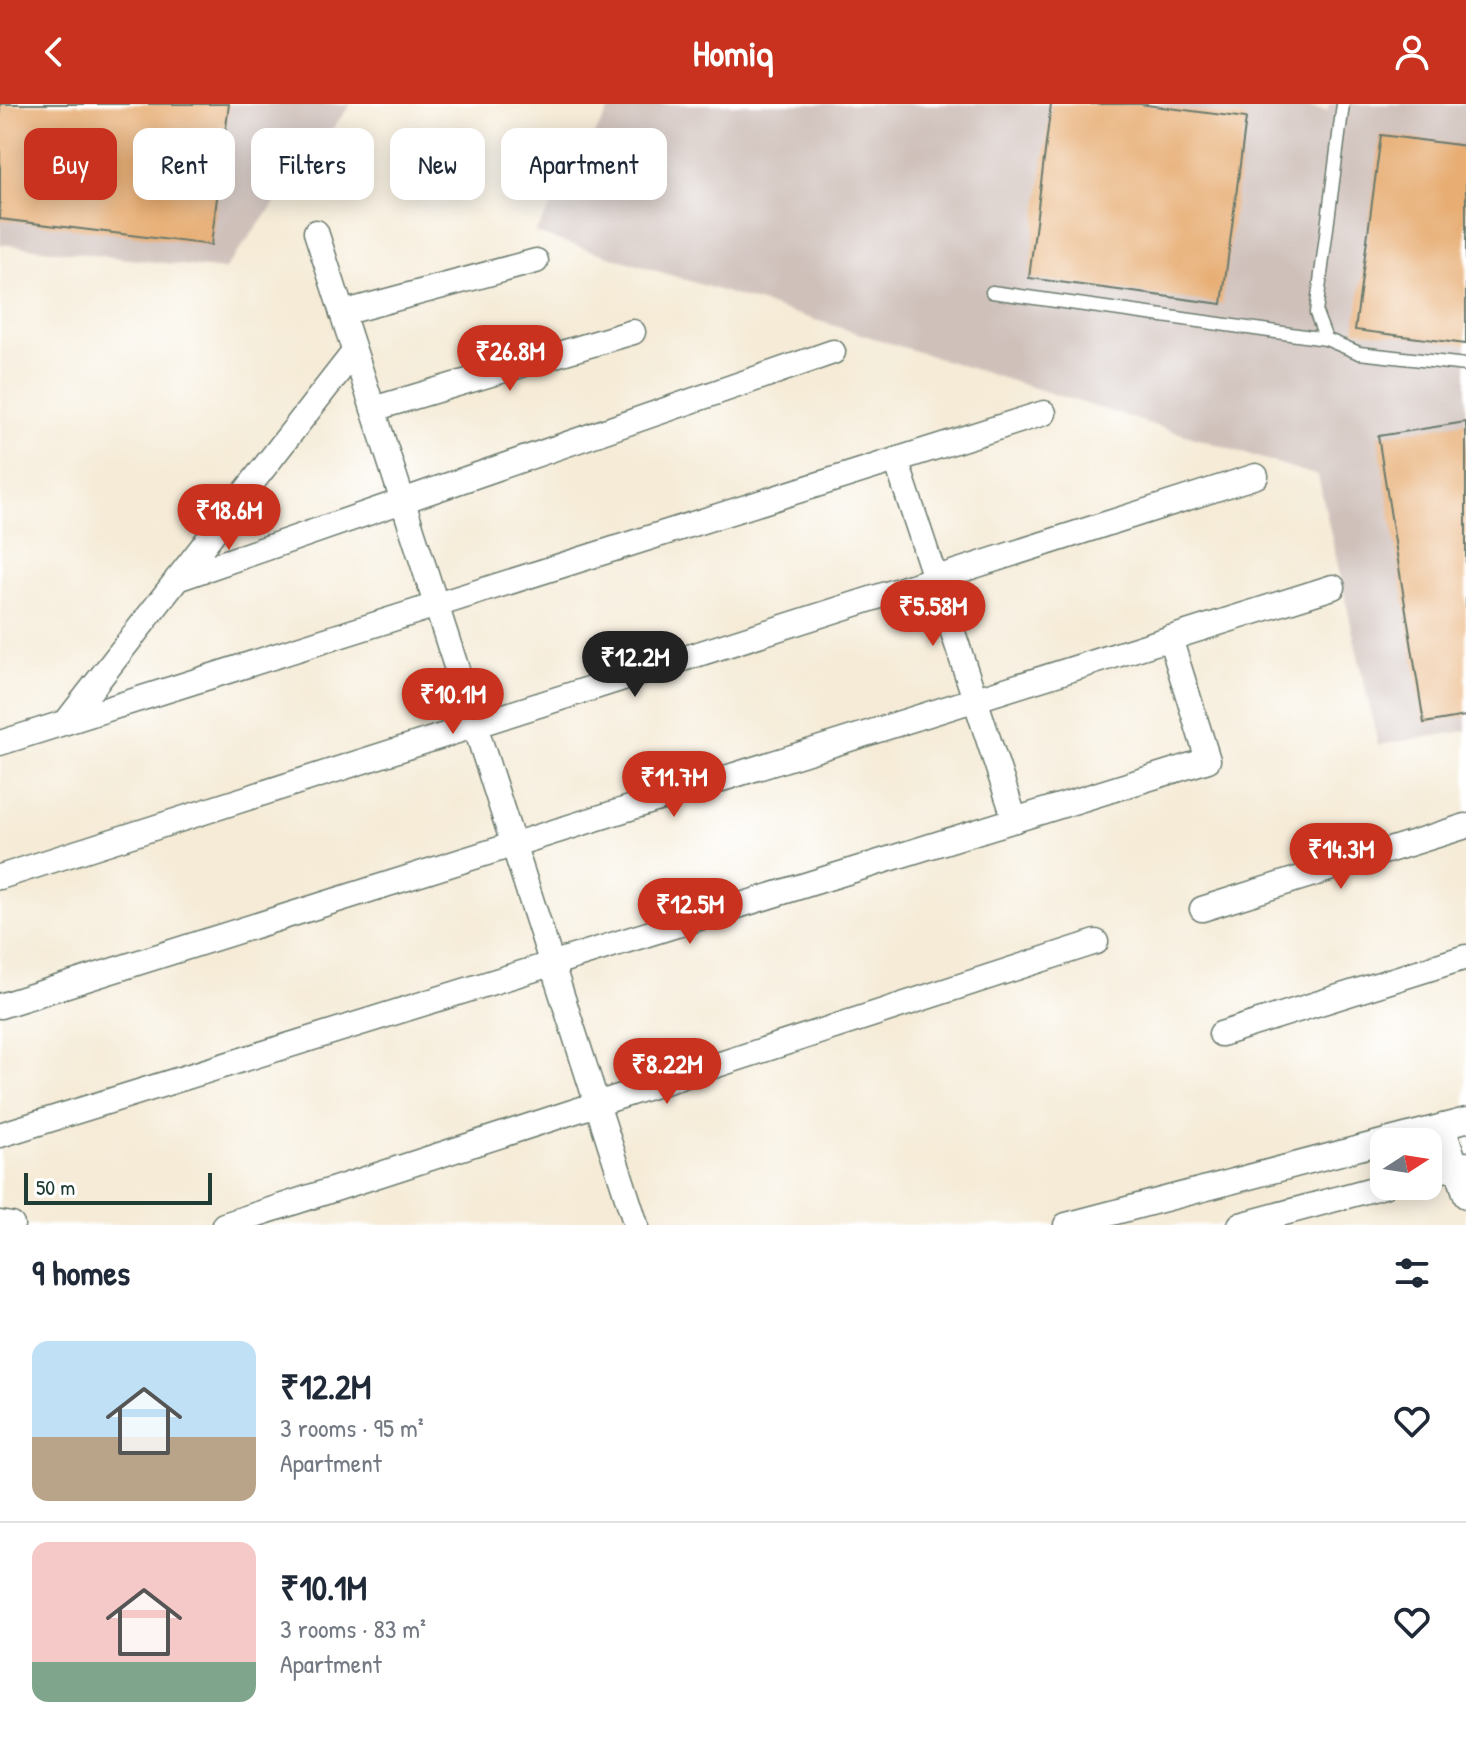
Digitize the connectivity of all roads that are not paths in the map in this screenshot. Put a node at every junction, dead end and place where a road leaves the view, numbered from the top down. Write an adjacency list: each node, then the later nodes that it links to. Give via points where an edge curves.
1 (1343, 104): 7 (lane, via 1316,313)
2 (316, 232): 5 (street)
3 (536, 261): 5 (street)
4 (992, 292): 7 (lane)
5 (342, 313): 8 (street)
6 (633, 332): 11 (street)
7 (1326, 339): 10 (lane, via 1359,353)
8 (354, 352): 11 (street); 17 (street)
9 (833, 352): 15 (street)
10 (1466, 365)
11 (373, 409): 15 (street)
12 (1044, 413): 13 (street)
13 (896, 460): 16 (street); 19 (street)
14 (1256, 476): 16 (street)
15 (403, 501): 17 (street); 19 (street)
16 (935, 578): 21 (street); 23 (street)
17 (177, 579): 22 (street)
18 (1333, 587): 20 (street)
19 (436, 605): 22 (street); 23 (street)
20 (1170, 638): 21 (street); 25 (street, via 1208,760)
21 (975, 699): 25 (street); 27 (street)
22 (66, 722): 24 (street)
23 (475, 725): 27 (street); 28 (street)
24 (0, 743)
25 (1015, 820): 32 (street)
26 (1466, 826): 29 (street)
27 (514, 845): 32 (street); 33 (street)
28 (0, 877)
29 (1202, 909)
30 (1096, 942): 35 (street)
31 (1466, 957): 34 (street)
32 (552, 964): 35 (street); 37 (street)
33 (0, 1006)
34 (1221, 1034)
35 (597, 1104): 43 (street); 44 (street)
36 (1455, 1123): 38 (street); 45 (street)
37 (0, 1135)
38 (1461, 1165): 40 (street)
39 (1370, 1190): 46 (street)
40 (1466, 1196)
41 (0, 1223): 42 (street)
42 (12, 1225)
43 (224, 1225)
44 (636, 1225)
45 (1066, 1225)
46 (1240, 1225)

